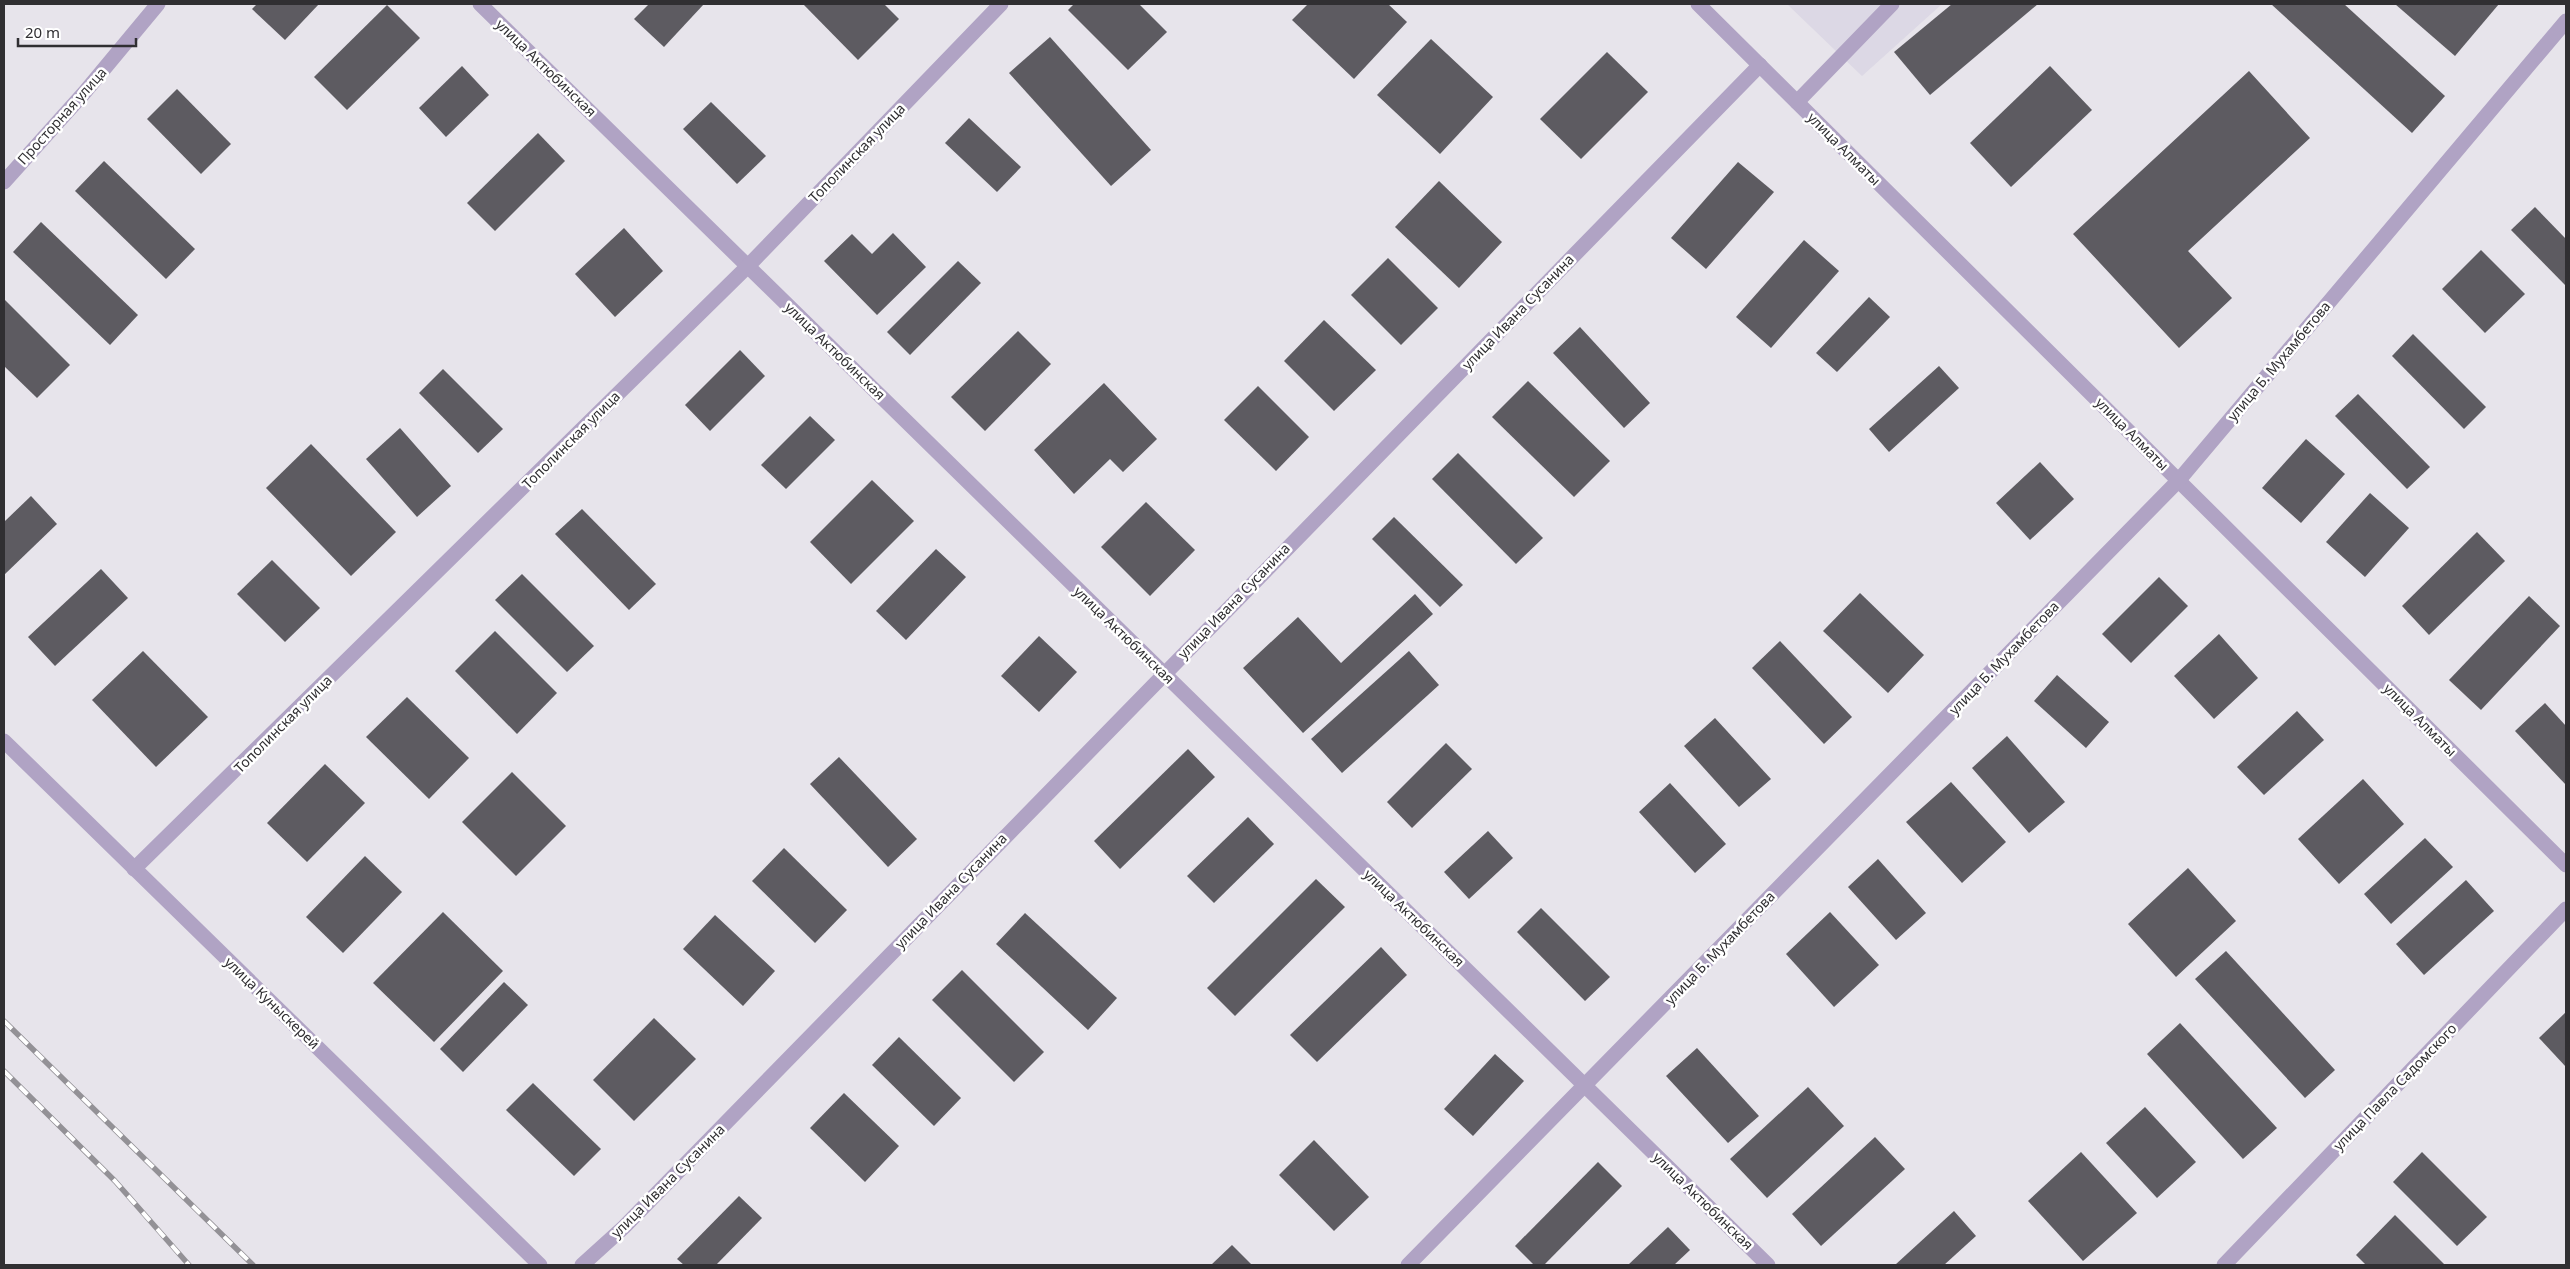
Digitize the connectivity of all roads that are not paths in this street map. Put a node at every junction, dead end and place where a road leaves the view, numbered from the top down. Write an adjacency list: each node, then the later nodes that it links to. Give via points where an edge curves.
1 (158, 4): 9 (street, Просторная улица)
2 (480, 4): 10 (street, улица Актюбинская)
3 (1001, 4): 10 (street, Тополинская улица)
4 (1698, 4): 7 (street, улица Алматы)
5 (1892, 4): 8 (street)
6 (2566, 21): 11 (street, улица Б. Мухамбетова)
7 (1760, 65): 8 (street, улица Алматы); 12 (street, улица Ивана Сусанина)
8 (1797, 102): 11 (street, улица Алматы)
9 (4, 182)
10 (748, 266): 12 (street, улица Актюбинская); 15 (street, Тополинская улица)
11 (2179, 480): 14 (street, улица Алматы); 17 (street, улица Б. Мухамбетова)
12 (1164, 673): 17 (street, улица Актюбинская); 19 (street, улица Ивана Сусанина, via 624,1227)
13 (4, 741): 15 (street, улица Куныскерей)
14 (2566, 865)
15 (134, 869): 18 (street, улица Куныскерей)
16 (2566, 909): 22 (street, улица Павла Садомского)
17 (1585, 1086): 20 (street, улица Б. Мухамбетова); 21 (street, улица Актюбинская)
18 (540, 1265)
19 (582, 1265)
20 (1408, 1265)
21 (1768, 1265)
22 (2224, 1265)

